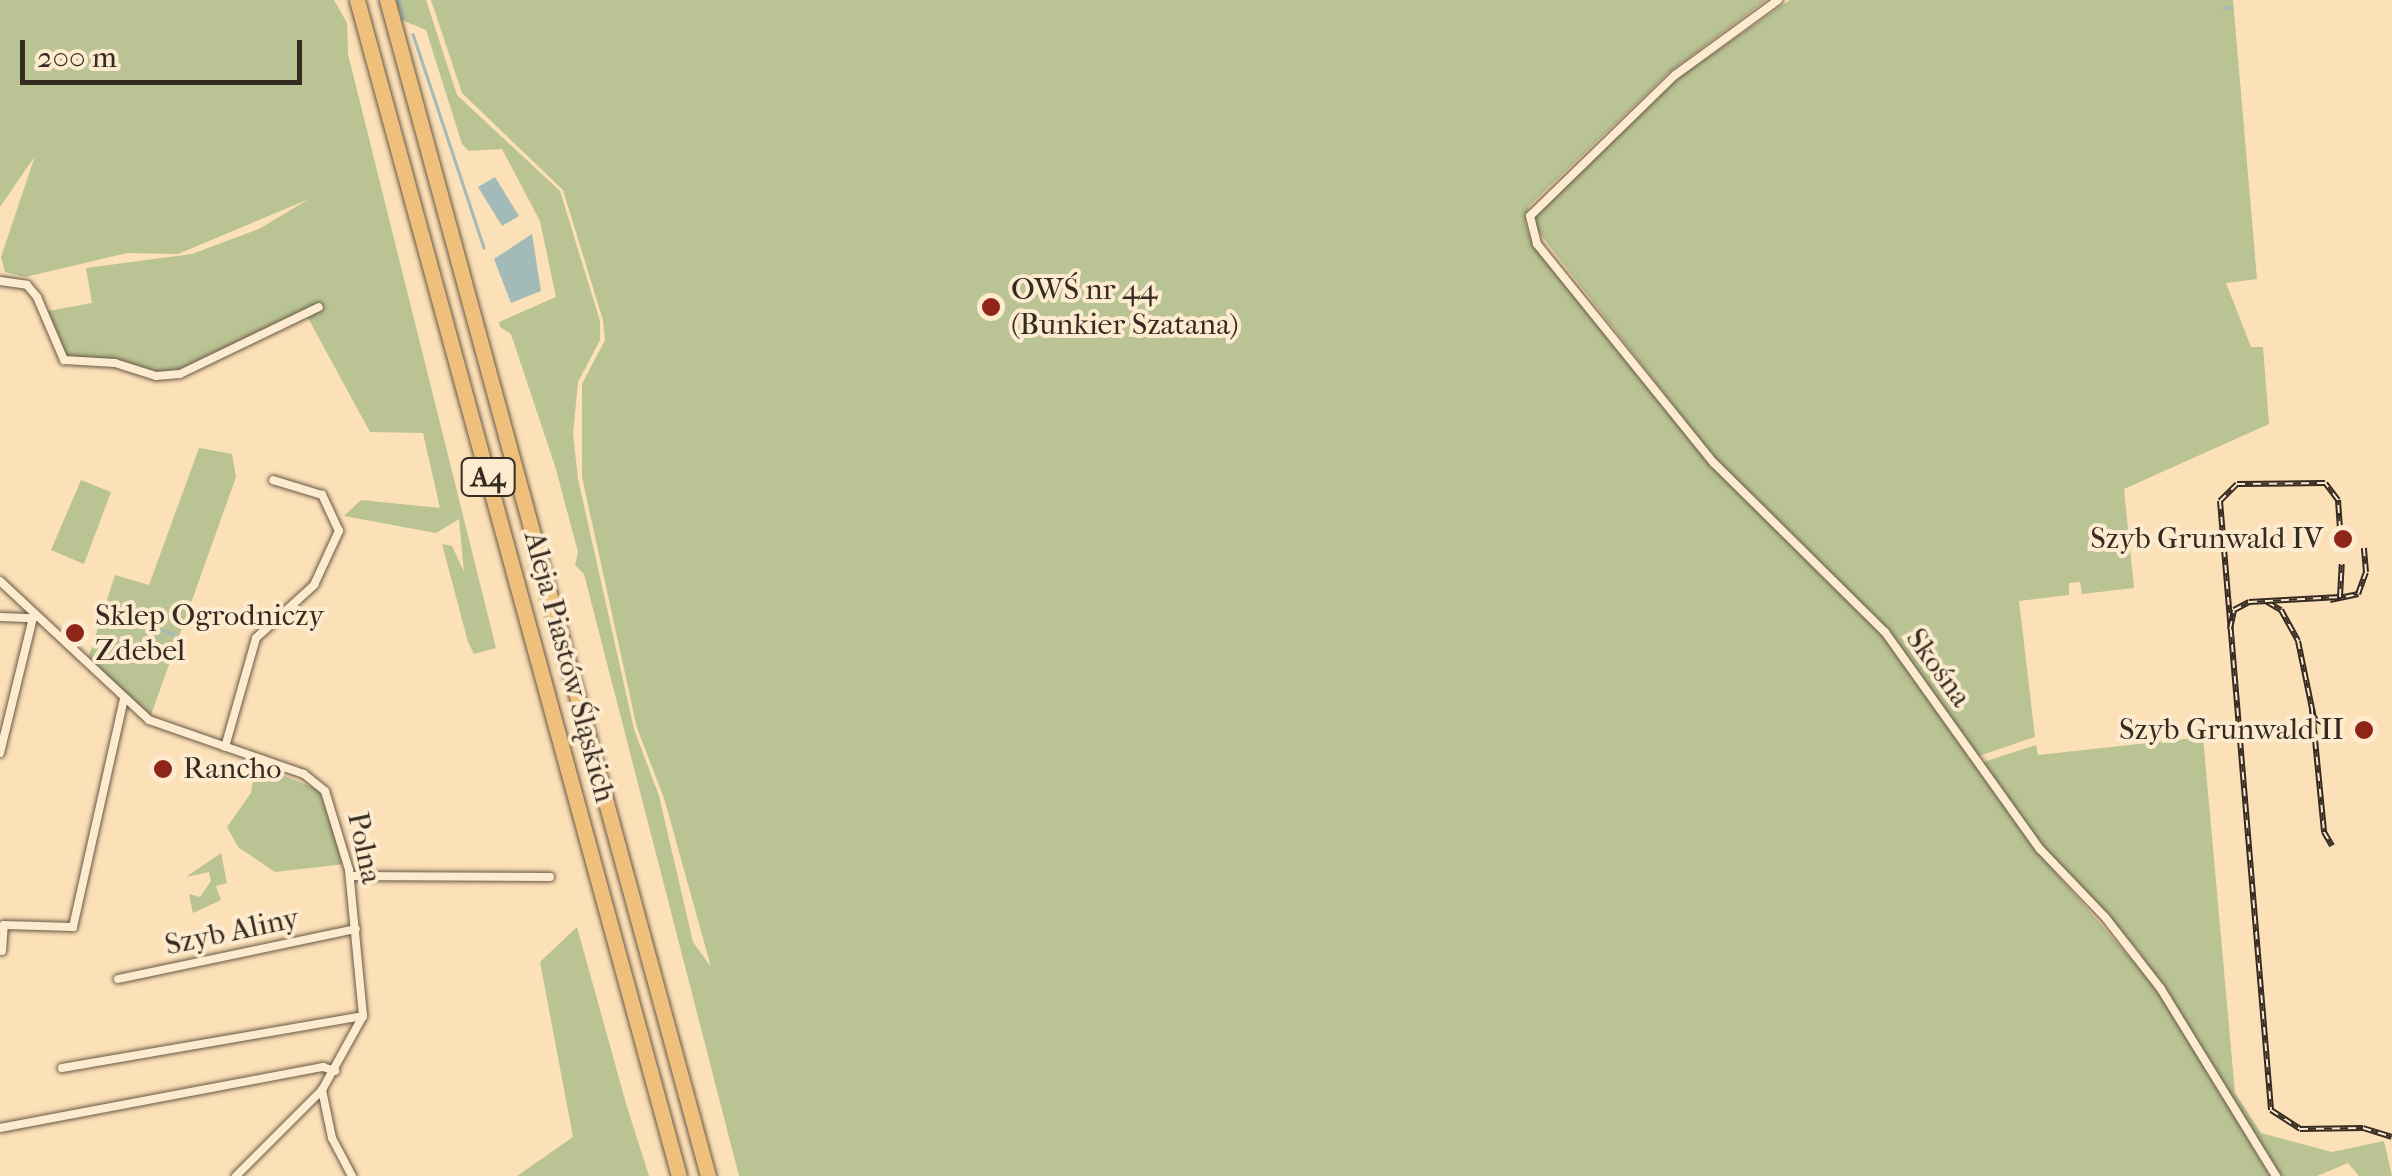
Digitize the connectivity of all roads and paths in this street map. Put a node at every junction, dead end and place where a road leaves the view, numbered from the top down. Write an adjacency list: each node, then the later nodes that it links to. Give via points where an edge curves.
1 (357, 0): 25 (highway, Aleja Piastów Śląskich / A4)
2 (386, 0): 26 (highway, Aleja Piastów Śląskich / A4)
3 (1778, 0): 27 (street, Skośna, via 1675,75 1530,216 1537,244 1714,463 1885,632 2040,849 2135,953)
4 (0, 281): 5 (street, via 27,285 37,297 64,360 116,363 156,376 180,374)
5 (319, 308)
6 (273, 480): 11 (street, via 322,495 339,531 314,585 256,638)
7 (0, 581): 9 (street, Polna)
8 (0, 618): 9 (street)
9 (33, 618): 10 (street, Polna); 12 (street)
10 (124, 699): 11 (street, Polna, via 149,720); 16 (street, via 73,927 4,925)
11 (225, 747): 13 (street, Polna, via 316,781 340,827)
12 (0, 753)
13 (350, 876): 14 (street, via 483,882); 15 (street, Polna)
14 (550, 877)
15 (356, 929): 17 (street, Szyb Aliny); 18 (street, Polna)
16 (2, 951)
17 (118, 979)
18 (363, 1016): 19 (street); 20 (street)
19 (62, 1068)
20 (334, 1072): 21 (street); 22 (street, via 285,1074)
21 (322, 1090): 23 (street); 24 (street, via 332,1138)
22 (0, 1128)
23 (236, 1176)
24 (352, 1176)
25 (679, 1176)
26 (708, 1176)
27 (2276, 1176)

